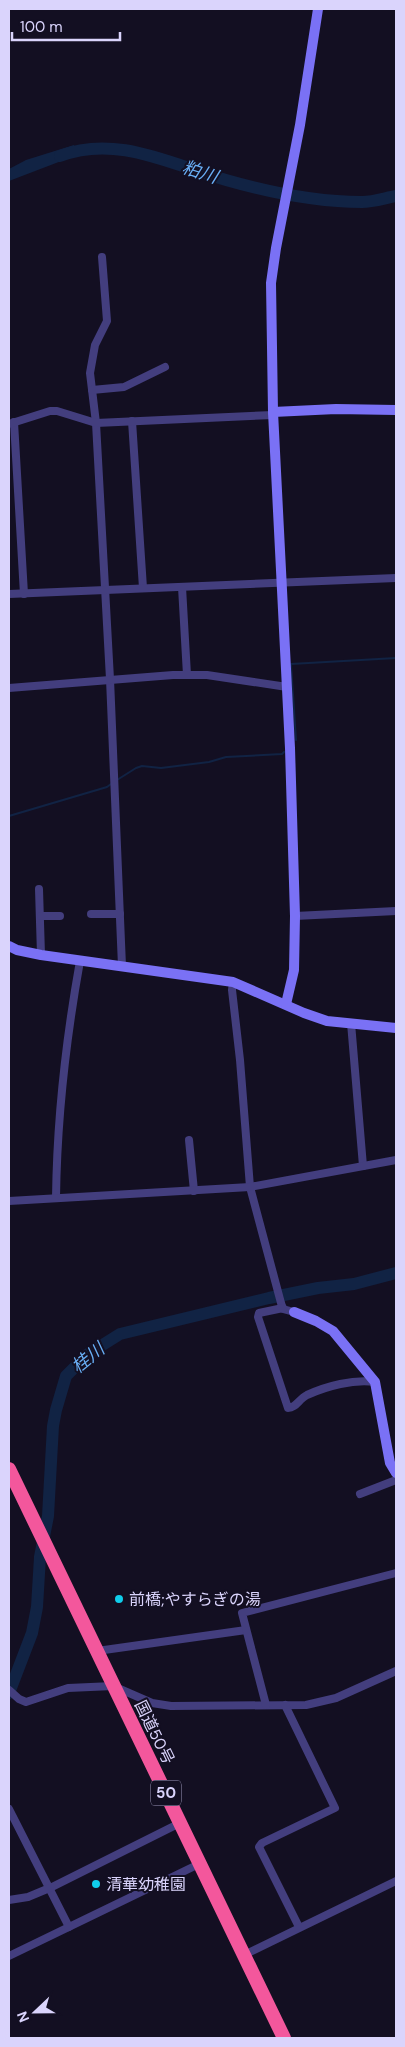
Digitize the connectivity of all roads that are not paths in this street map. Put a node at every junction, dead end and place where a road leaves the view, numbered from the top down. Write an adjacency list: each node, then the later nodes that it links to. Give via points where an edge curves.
1 (318, 9): 6 (street, via 271,283)
2 (102, 256): 4 (street, via 107,321 92,352)
3 (166, 367): 4 (street, via 124,386)
4 (92, 390): 9 (street)
5 (396, 410): 6 (street)
6 (273, 413): 7 (street); 11 (street)
7 (132, 421): 9 (street); 13 (street)
8 (11, 423): 9 (street, via 50,411); 16 (street)
9 (96, 423): 14 (street)
10 (396, 578): 11 (street)
11 (282, 582): 12 (street); 19 (street)
12 (182, 587): 13 (street); 17 (street)
13 (143, 588): 14 (street)
14 (105, 590): 16 (street); 18 (street)
15 (9, 594): 16 (street)
16 (24, 594)
17 (187, 675): 18 (street); 19 (street)
18 (110, 679): 20 (street); 24 (street)
19 (287, 687): 27 (street)
20 (9, 688)
21 (39, 889): 25 (street)
22 (396, 911): 27 (street)
23 (91, 914): 24 (street)
24 (120, 914): 31 (street)
25 (40, 916): 26 (street); 29 (street)
26 (60, 916)
27 (295, 916): 33 (street, via 294,970)
28 (9, 946): 29 (street)
29 (41, 955): 30 (street)
30 (80, 961): 31 (street); 41 (street, via 69,1019)
31 (122, 966): 32 (street)
32 (233, 982): 33 (street); 39 (street)
33 (286, 1004): 34 (street, via 327,1021)
34 (351, 1023): 35 (street); 38 (street)
35 (396, 1028)
36 (189, 1140): 40 (street)
37 (396, 1160): 38 (street)
38 (362, 1166): 39 (street)
39 (250, 1187): 40 (street); 43 (street)
40 (194, 1191): 41 (street)
41 (56, 1198): 42 (street)
42 (9, 1201)
43 (282, 1305): 44 (street); 45 (street, via 259,1313 258,1317 288,1408 327,1388)
44 (294, 1312): 45 (street, via 333,1330)
45 (376, 1382): 47 (street, via 390,1463)
46 (9, 1468): 52 (highway, 国道50号 / 50)
47 (396, 1473)
48 (396, 1480): 49 (street)
49 (360, 1494)
50 (396, 1573): 51 (street, via 242,1614)
51 (246, 1630): 52 (street); 56 (street)
52 (96, 1651): 54 (highway, 国道50号 / 50)
53 (396, 1672): 57 (street, via 336,1698)
54 (113, 1686): 55 (street, via 68,1688 26,1702); 56 (street, via 152,1703 170,1706); 59 (highway, 国道50号 / 50)
55 (11, 1691)
56 (266, 1705): 57 (street)
57 (285, 1705): 65 (street, via 335,1808 259,1847)
58 (9, 1809): 62 (street)
59 (180, 1823): 60 (highway, 国道50号 / 50); 62 (street)
60 (199, 1864): 64 (street); 66 (highway, 国道50号 / 50)
61 (396, 1881): 65 (street)
62 (50, 1888): 63 (street); 64 (street)
63 (9, 1900)
64 (68, 1927): 67 (street)
65 (299, 1927): 66 (street)
66 (244, 1955): 68 (highway, 国道50号 / 50)
67 (9, 1956)
68 (284, 2038)

